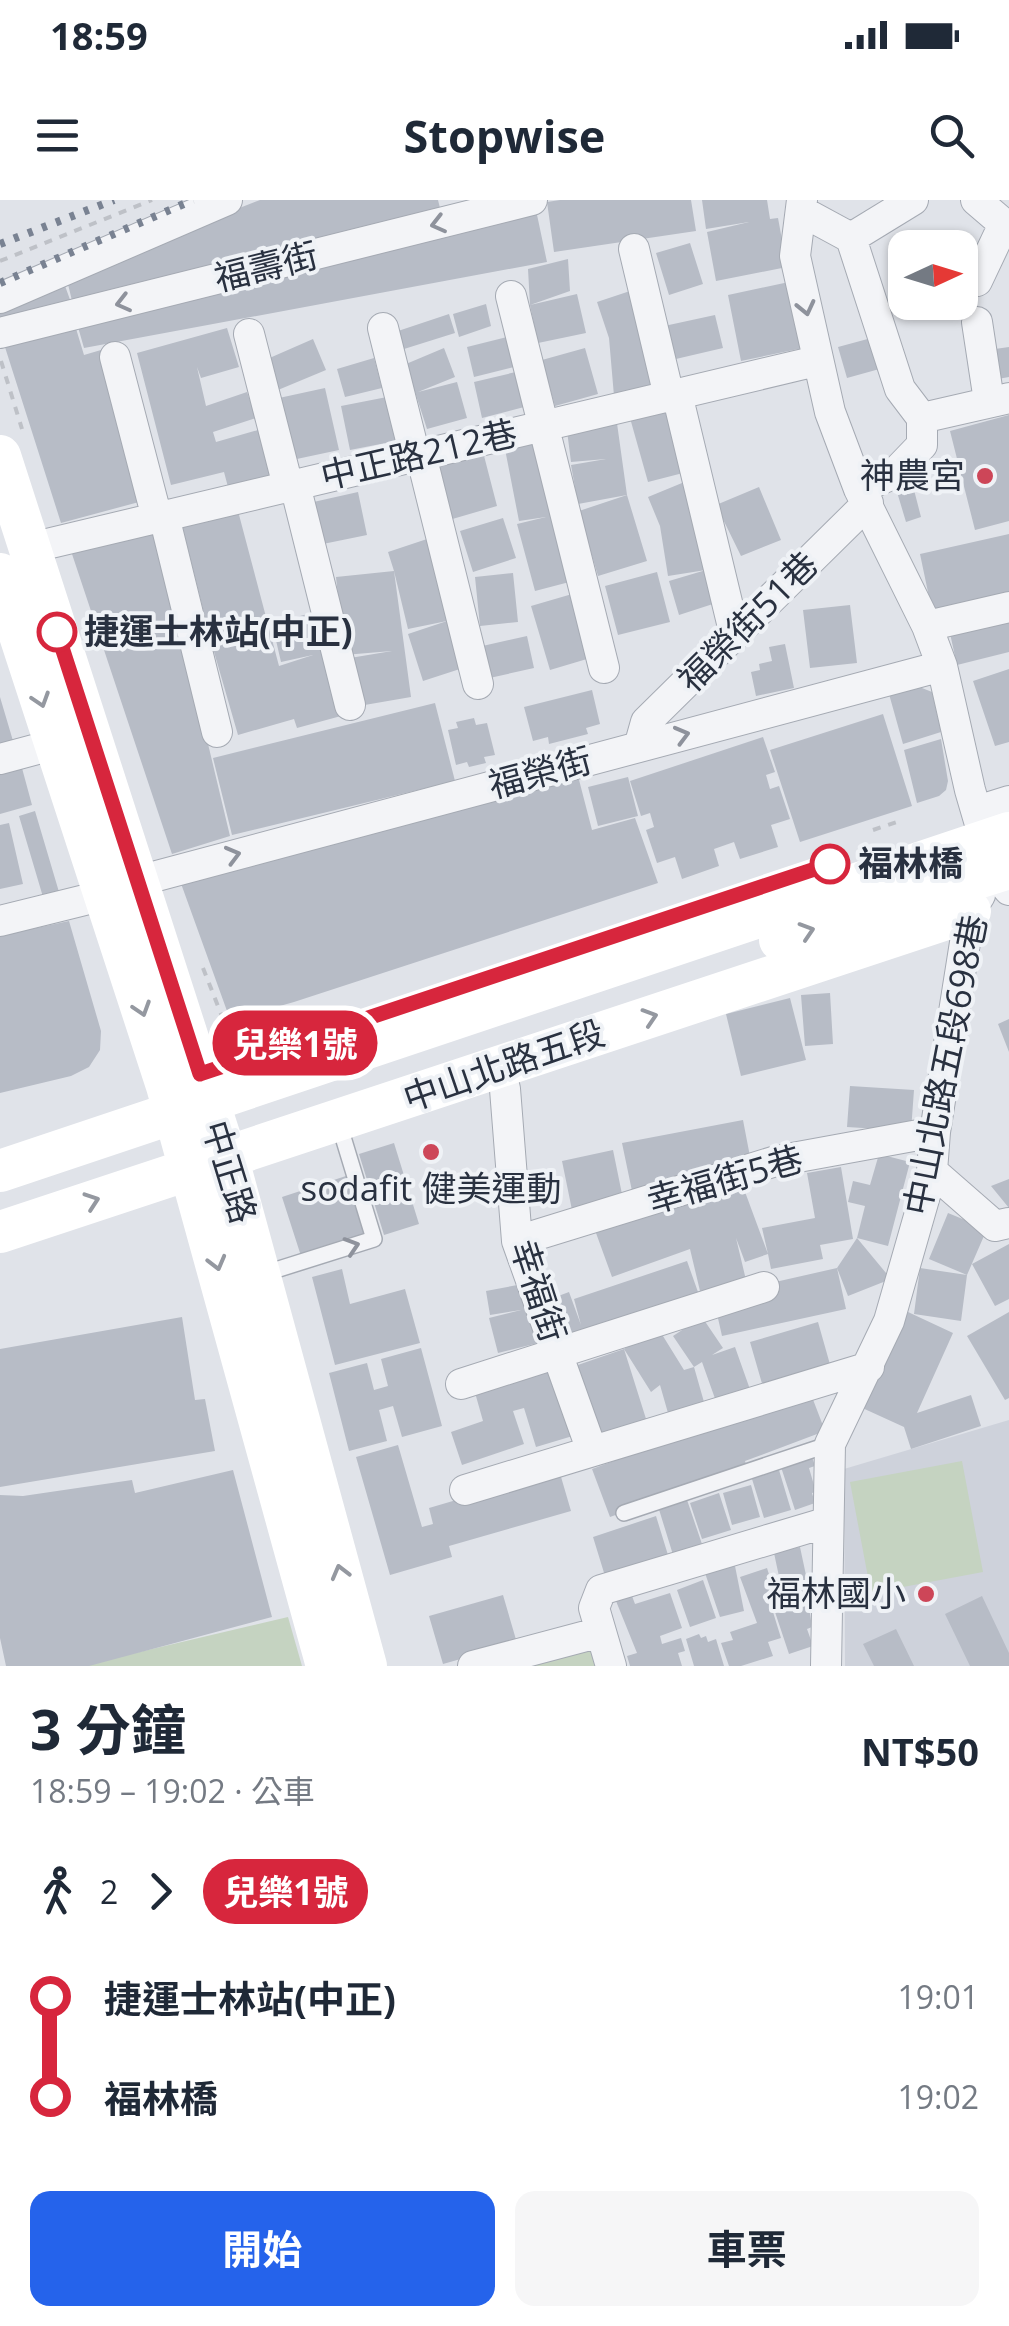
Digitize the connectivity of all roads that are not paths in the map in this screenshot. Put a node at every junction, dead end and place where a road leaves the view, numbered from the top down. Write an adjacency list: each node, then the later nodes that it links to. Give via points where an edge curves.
1 (227, 200): 10 (street)
2 (532, 200): 13 (street, 福壽街, one-way to 13)
3 (913, 200): 6 (street)
4 (976, 200): 8 (street, via 1004,224)
5 (803, 206): 6 (street); 24 (street, one-way to 24, via 794,256)
6 (852, 238): 19 (street, via 900,389)
7 (634, 249): 17 (street)
8 (978, 277)
9 (511, 296): 20 (street)
10 (0, 298)
11 (978, 322): 18 (street)
12 (383, 328): 22 (street)
13 (0, 334)
14 (249, 334): 23 (street)
15 (115, 358): 25 (street)
16 (808, 362): 17 (street, 中正路212巷)
17 (673, 395): 20 (street, 中正路212巷); 28 (street)
18 (999, 399): 19 (street)
19 (922, 418): 24 (street, 福榮街51巷, via 922,444 895,473)
20 (544, 426): 22 (street, 中正路212巷); 32 (street)
21 (0, 456): 26 (main road, 中正路)
22 (418, 456): 23 (street, 中正路212巷); 33 (street)
23 (292, 486): 25 (street, 中正路212巷); 34 (street)
24 (856, 496): 29 (street); 37 (street, 福榮街51巷, via 646,722)
25 (161, 517): 26 (street, 中正路212巷); 35 (street)
26 (15, 561): 30 (main road, 中正路); 40 (main road, 中正路)
27 (1009, 607): 29 (street)
28 (732, 624)
29 (927, 626): 31 (street)
30 (9, 632): 36 (main road, 中正路, one-way to 36)
31 (942, 666): 37 (street, 福榮街, one-way to 31); 39 (street)
32 (604, 668)
33 (478, 684)
34 (350, 705)
35 (217, 732)
36 (56, 744): 38 (street); 40 (main road, 中正路)
37 (638, 747): 40 (street, 福榮街, one-way to 37)
38 (0, 758)
39 (997, 859): 42 (main road, 中山北路五段, one-way to 39); 43 (main road, 中山北路五段); 45 (street, 中山北路五段698巷)
40 (122, 888): 41 (street, 福榮街); 43 (main road, 中正路)
41 (0, 921)
42 (500, 1067): 44 (main road, 中山北路五段); 52 (street, 幸福街)
43 (195, 1121): 44 (main road, 中山北路五段); 46 (main road, 中山北路五段); 47 (main road, 中山北路五段); 49 (main road, 中山北路五段); 51 (main road, 中山北路五段, one-way to 43); 53 (main road, 中正路); 65 (main road, 中正路, one-way to 65)
44 (338, 1122): 53 (lane, one-way to 44, via 374,1239)
45 (935, 1132): 48 (street, 中山北路五段698巷); 52 (street, 幸福街5巷, via 776,1161)
46 (0, 1140)
47 (0, 1171)
48 (932, 1172): 50 (street, via 996,1226); 56 (street, 中山北路五段698巷)
49 (0, 1194)
50 (1009, 1223)
51 (0, 1232)
52 (518, 1241): 55 (street, 幸福街)
53 (259, 1275): 66 (main road, 中正路, one-way to 53)
54 (764, 1288): 55 (street)
55 (559, 1355): 57 (street); 59 (street, 幸福街)
56 (870, 1367): 58 (street, 中山北路五段698巷); 59 (street)
57 (461, 1384)
58 (830, 1444): 61 (lane); 62 (street, 中山北路五段698巷)
59 (592, 1451): 60 (street)
60 (466, 1490)
61 (624, 1513)
62 (828, 1522): 63 (street, via 602,1590 594,1608); 64 (street, 中山北路五段698巷)
63 (601, 1632): 67 (street); 68 (street)
64 (820, 1664)
65 (327, 1666)
66 (366, 1666)
67 (473, 1666)
68 (611, 1666)

